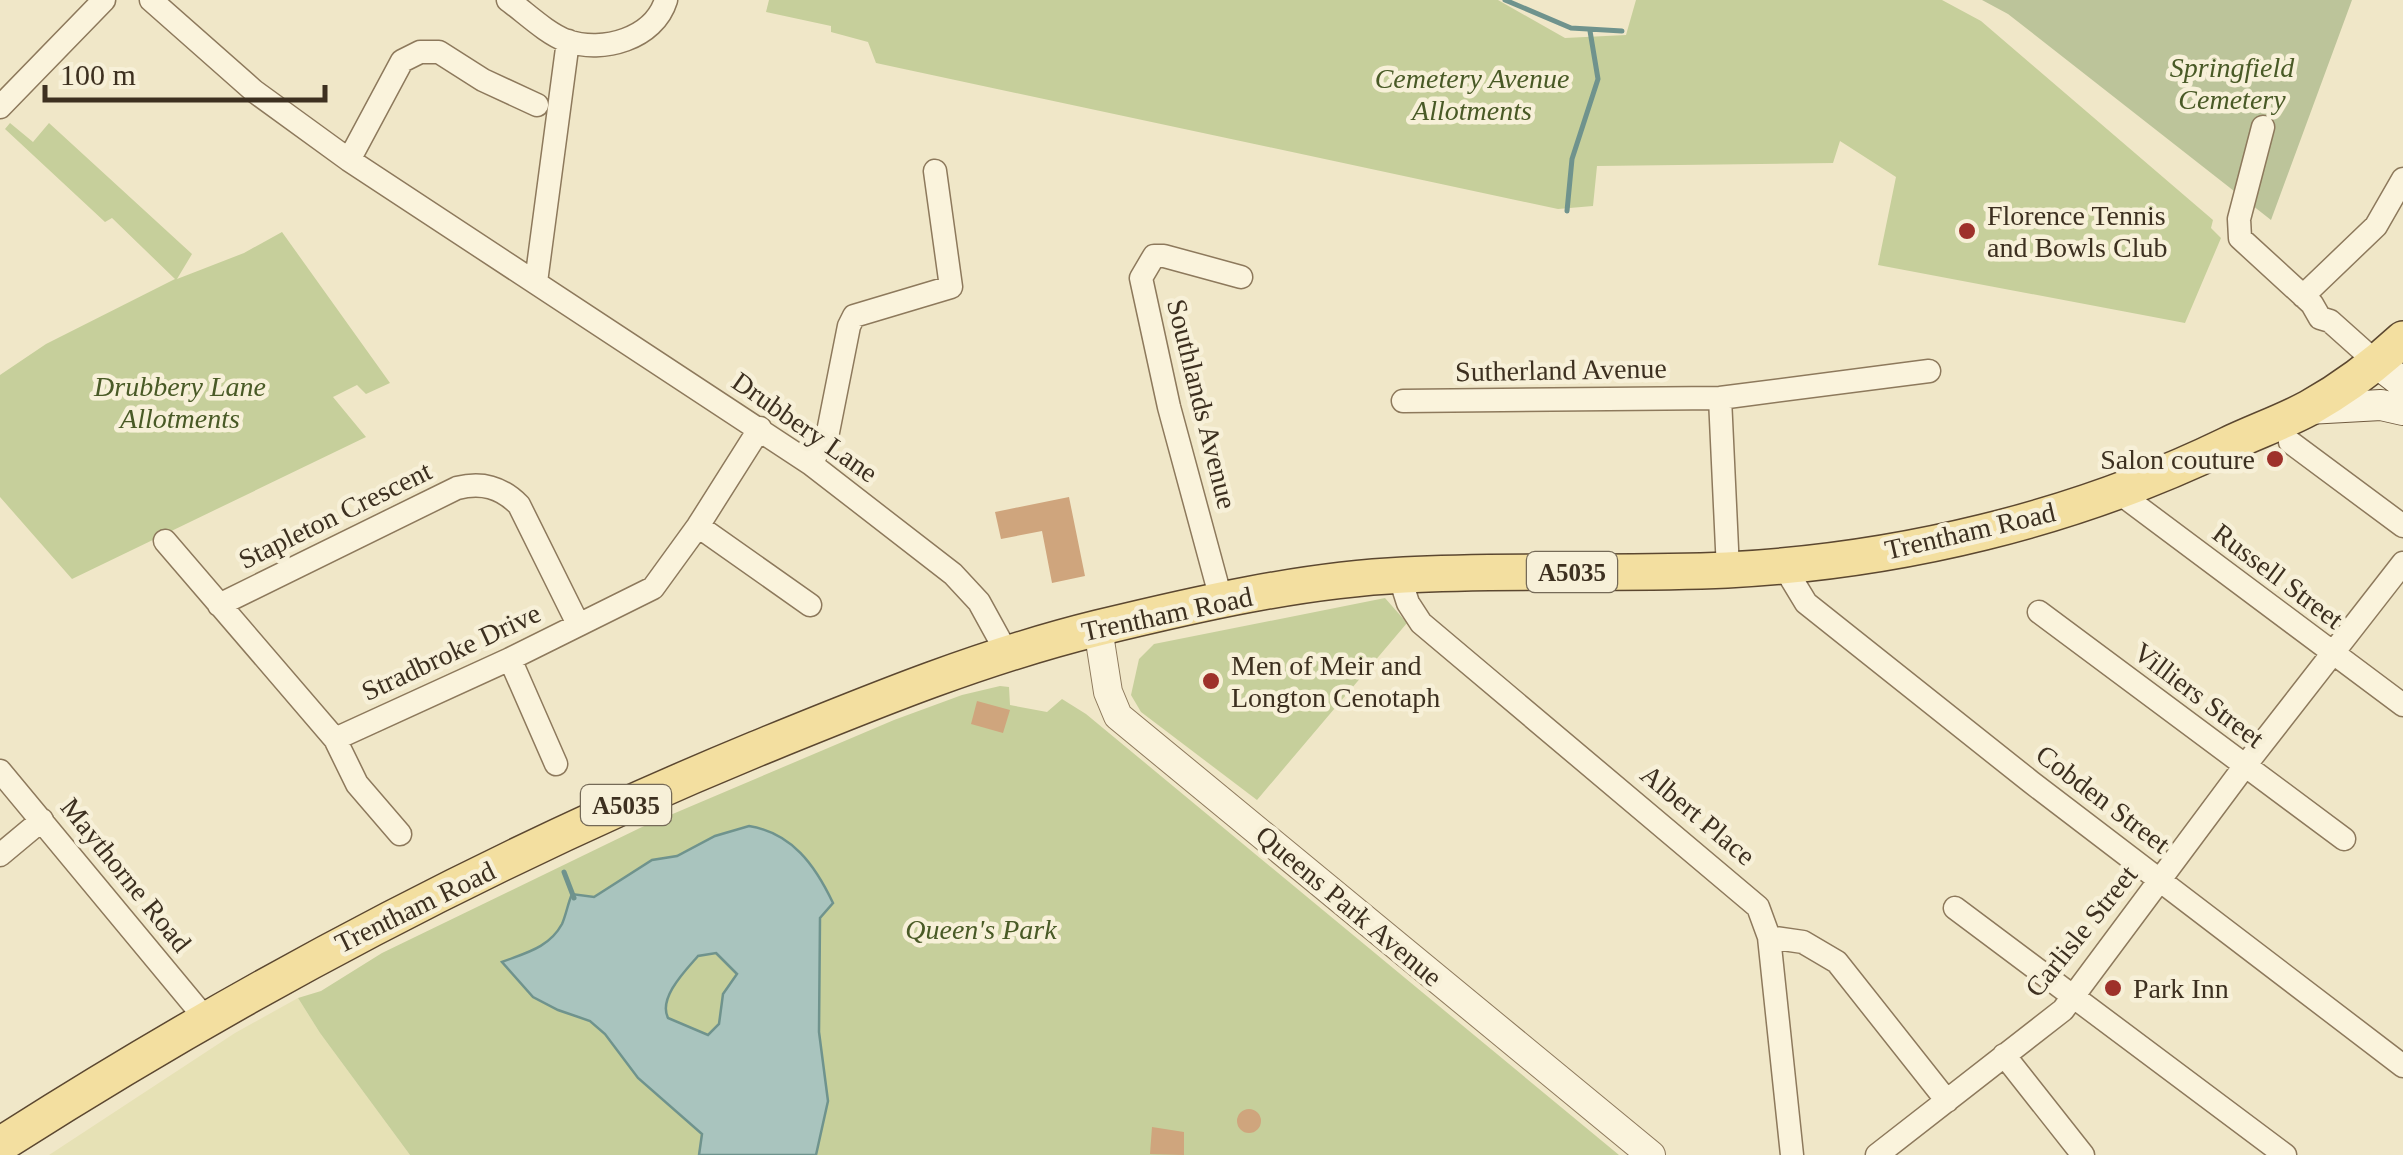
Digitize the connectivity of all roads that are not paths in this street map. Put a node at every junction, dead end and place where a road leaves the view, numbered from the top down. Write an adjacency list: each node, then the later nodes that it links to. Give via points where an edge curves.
1 (104, 0): 7 (street)
2 (152, 0): 9 (street, Drubbery Lane, via 254,91)
3 (508, 0): 5 (street)
4 (666, 0): 5 (street, via 660,16 638,35 594,46)
5 (568, 41): 13 (street)
6 (537, 105): 9 (street, via 515,86 440,52 410,56)
7 (0, 107)
8 (2263, 127): 14 (street, via 2237,229)
9 (350, 160): 13 (street, Drubbery Lane)
10 (935, 171): 23 (street, via 951,288 854,316 828,432)
11 (2403, 180): 14 (street, via 2376,226)
12 (1241, 278): 32 (street, Southlands Avenue, via 1154,256 1141,278)
13 (536, 282): 21 (street, Drubbery Lane)
14 (2310, 305): 17 (street)
15 (2403, 339): 17 (main road, Trentham Road / A5035)
16 (1929, 370): 18 (street, Sutherland Avenue)
17 (2390, 373): 22 (main road, Trentham Road / A5035)
18 (1720, 398): 19 (street, Sutherland Avenue); 30 (street)
19 (1403, 402)
20 (2403, 410): 22 (main road, via 2346,405)
21 (760, 428): 23 (street, Drubbery Lane); 25 (street, Stradbroke Drive)
22 (2305, 436): 24 (main road, Trentham Road / A5035); 26 (street)
23 (811, 464): 38 (street, Drubbery Lane, via 953,574 980,602)
24 (2118, 492): 29 (main road, Trentham Road / A5035, via 1905,549); 39 (street, Russell Street)
25 (698, 526): 34 (street); 36 (street, Stradbroke Drive, via 654,588)
26 (2403, 526)
27 (168, 540): 33 (street)
28 (2403, 563): 39 (street, Carlisle Street)
29 (1782, 565): 30 (main road, Trentham Road / A5035); 50 (street, Cobden Street, via 1806,603)
30 (1728, 570): 31 (main road, Trentham Road / A5035)
31 (1398, 575): 32 (main road, Trentham Road / A5035); 52 (street, Albert Place, via 1422,623 1758,906)
32 (1221, 599): 37 (main road, Trentham Road / A5035)
33 (219, 605): 36 (street, Stapleton Crescent, via 457,488 482,485 519,505); 42 (street)
34 (810, 606)
35 (2038, 612): 44 (street, Villiers Street)
36 (578, 624): 40 (street, Stradbroke Drive)
37 (1098, 628): 38 (main road, Trentham Road / A5035); 61 (street, Queens Park Avenue, via 1118,716)
38 (1007, 652): 54 (main road, Trentham Road / A5035, via 661,788 398,914)
39 (2331, 655): 41 (street, Russell Street); 44 (street, Carlisle Street)
40 (510, 659): 42 (street, Stradbroke Drive); 43 (street)
41 (2403, 705)
42 (336, 740): 47 (street, via 357,784)
43 (557, 764)
44 (2244, 767): 48 (street, Villiers Street); 50 (street, Carlisle Street)
45 (0, 771): 46 (street, Maythorne Road)
46 (42, 820): 49 (street); 54 (street, Maythorne Road)
47 (399, 835)
48 (2327, 835)
49 (0, 855)
50 (2161, 880): 53 (street, Carlisle Street); 56 (street, Cobden Street)
51 (1955, 908): 53 (street)
52 (1768, 937): 57 (street, via 1802,942 1837,962); 62 (street)
53 (2074, 997): 55 (street, Carlisle Street); 60 (street)
54 (205, 1018): 58 (main road, Trentham Road / A5035)
55 (2004, 1055): 57 (street, Carlisle Street); 63 (street)
56 (2403, 1066)
57 (1947, 1101): 59 (street, Carlisle Street)
58 (0, 1144)
59 (1890, 1151)
60 (2278, 1153)
61 (1651, 1155)
62 (1792, 1155)
63 (2083, 1155)

